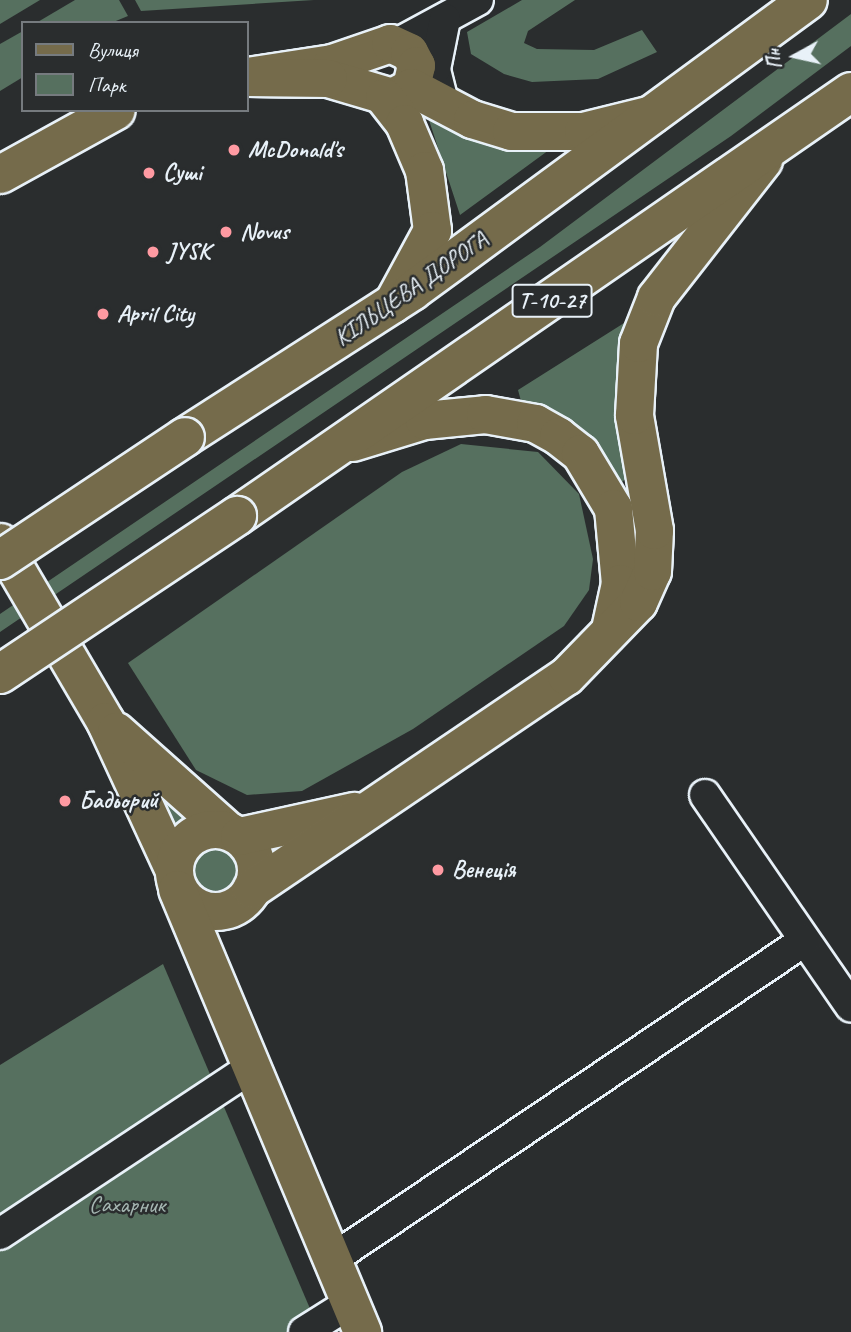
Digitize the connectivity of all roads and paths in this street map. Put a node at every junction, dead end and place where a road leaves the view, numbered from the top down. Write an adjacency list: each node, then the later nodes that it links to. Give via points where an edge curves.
1 (478, 0): 3 (street)
2 (808, 0): 11 (highway, КІЛЬЦЕВА ДОРОГА)
3 (445, 19): 4 (street); 9 (street, via 435,69)
4 (383, 48): 5 (main road); 7 (main road, via 363,76); 7 (main road, via 416,65)
5 (248, 77)
6 (248, 77): 7 (main road, via 312,76)
7 (389, 91): 9 (main road); 14 (main road, via 424,170 432,230)
8 (851, 92): 12 (highway, Т-10-27)
9 (444, 106): 11 (main road, via 511,131 551,134)
10 (113, 112): 13 (main road)
11 (660, 112): 14 (highway, КІЛЬЦЕВА ДОРОГА)
12 (766, 156): 15 (highway, Т-10-27); 18 (main road, via 656,297 638,343 631,382 654,530 652,571 638,602)
13 (5, 178)
14 (392, 304): 17 (highway, КІЛЬЦЕВА ДОРОГА, bridge)
15 (338, 447): 18 (main road, via 462,415 512,417 558,436 580,453 612,508 620,583); 19 (highway, Т-10-27, bridge)
16 (0, 542): 20 (main road)
17 (0, 560)
18 (609, 634): 22 (main road, via 566,676)
19 (0, 674)
20 (105, 721): 23 (main road); 24 (main road)
21 (705, 795): 26 (street)
22 (368, 808): 23 (main road); 25 (main road)
23 (232, 832): 24 (main road, via 190,836); 25 (main road, via 256,866)
24 (175, 878): 25 (main road, via 211,911); 27 (main road)
25 (244, 897): 27 (main road, via 225,942)
26 (804, 940): 28 (street); 31 (street)
27 (223, 1000): 29 (main road)
28 (851, 1007)
29 (251, 1068): 30 (street); 31 (main road)
30 (0, 1234)
31 (331, 1260): 32 (main road)
32 (356, 1317): 33 (street)
33 (304, 1332)

